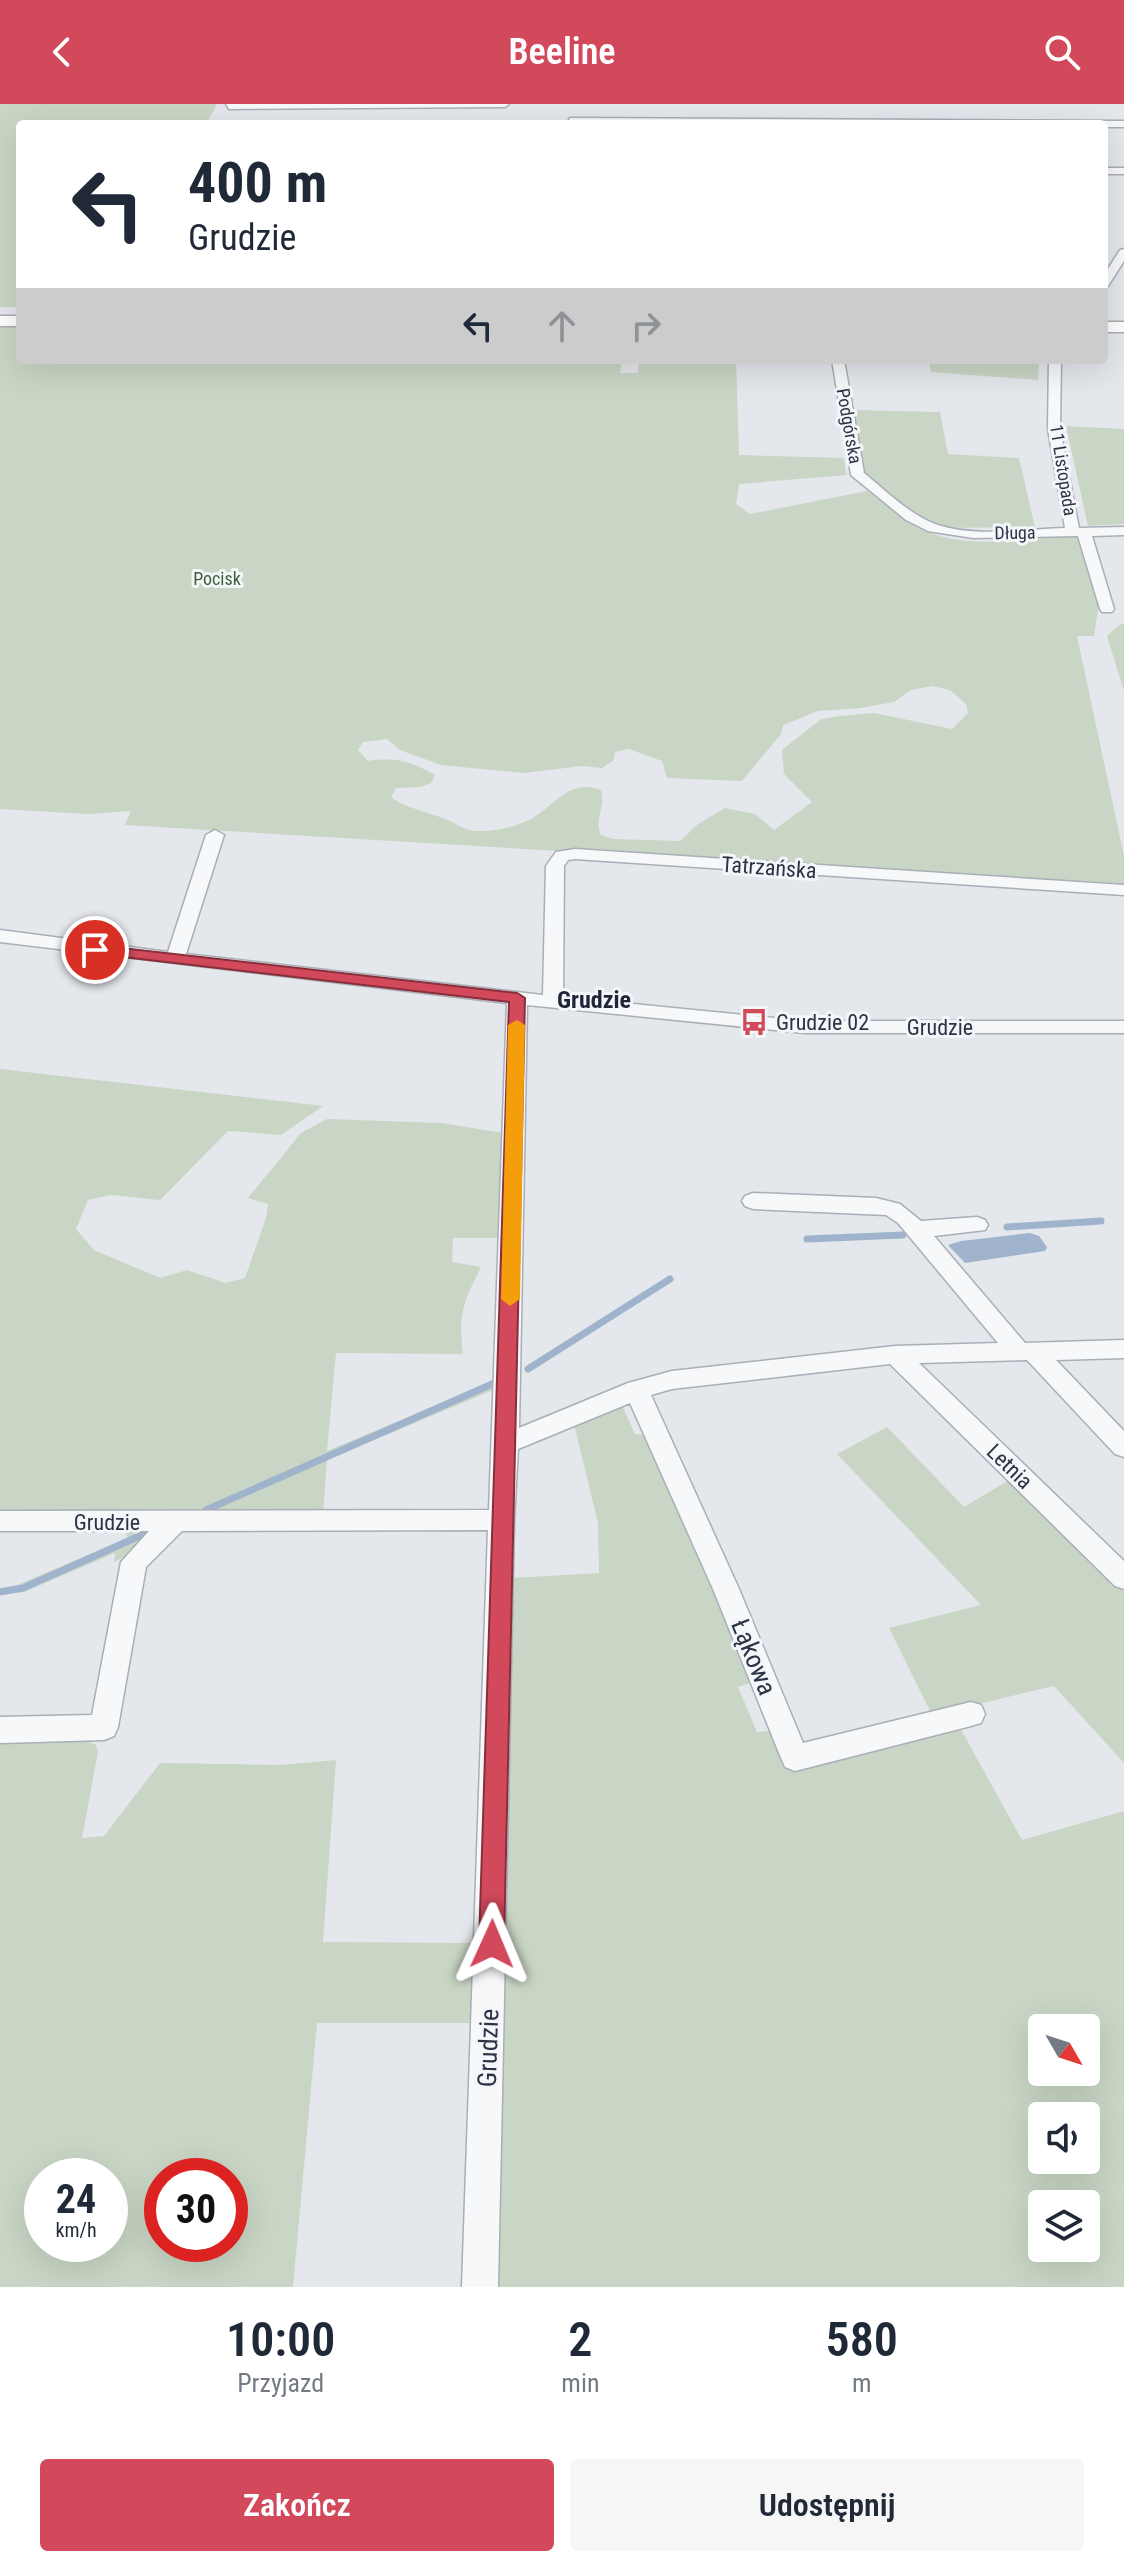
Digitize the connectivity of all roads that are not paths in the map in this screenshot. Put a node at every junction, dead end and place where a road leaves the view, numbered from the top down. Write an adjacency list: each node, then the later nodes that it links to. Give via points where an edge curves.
1 (505, 104): 5 (street)
2 (259, 105): 3 (street); 4 (street); 7 (street)
3 (229, 106)
4 (334, 109): 5 (street)
5 (411, 109)
6 (572, 109): 9 (street)
7 (254, 117)
8 (697, 119): 10 (street); 11 (street)
9 (570, 120)
10 (665, 120)
11 (782, 120)
12 (1124, 252): 13 (street)
13 (1108, 275)
14 (839, 364): 17 (street, Podgórska, via 858,475 911,517)
15 (1055, 364): 18 (street, 11 Listopada, via 1054,429)
16 (1124, 531): 18 (street, Długa)
17 (953, 532): 18 (street, Długa)
18 (1079, 532): 19 (street, 11 Listopada)
19 (1107, 609)
20 (215, 835): 23 (street)
21 (1124, 890): 25 (street, Tatrzańska, via 562,856 555,866)
22 (0, 936): 23 (street, Grudzie)
23 (175, 959): 24 (street, Grudzie)
24 (517, 998): 25 (street, Grudzie); 34 (street, Grudzie)
25 (553, 1002): 26 (street, Grudzie, via 805,1027)
26 (1124, 1027)
27 (753, 1201): 29 (street, via 876,1206 892,1209)
28 (977, 1225): 29 (street)
29 (916, 1229): 31 (street)
30 (1124, 1349): 31 (street)
31 (1026, 1351): 32 (street); 35 (street)
32 (895, 1355): 33 (street, via 672,1380); 39 (street, Letnia)
33 (637, 1390): 34 (street); 40 (street, Łąkowa, via 795,1758)
34 (506, 1444): 36 (street, Grudzie)
35 (1124, 1447)
36 (501, 1520): 38 (street, Grudzie); 42 (street, Grudzie)
37 (0, 1521): 38 (street, Grudzie)
38 (175, 1522): 41 (street, via 134,1562 104,1727)
39 (1124, 1578)
40 (971, 1714)
41 (0, 1730)
42 (480, 2287)

